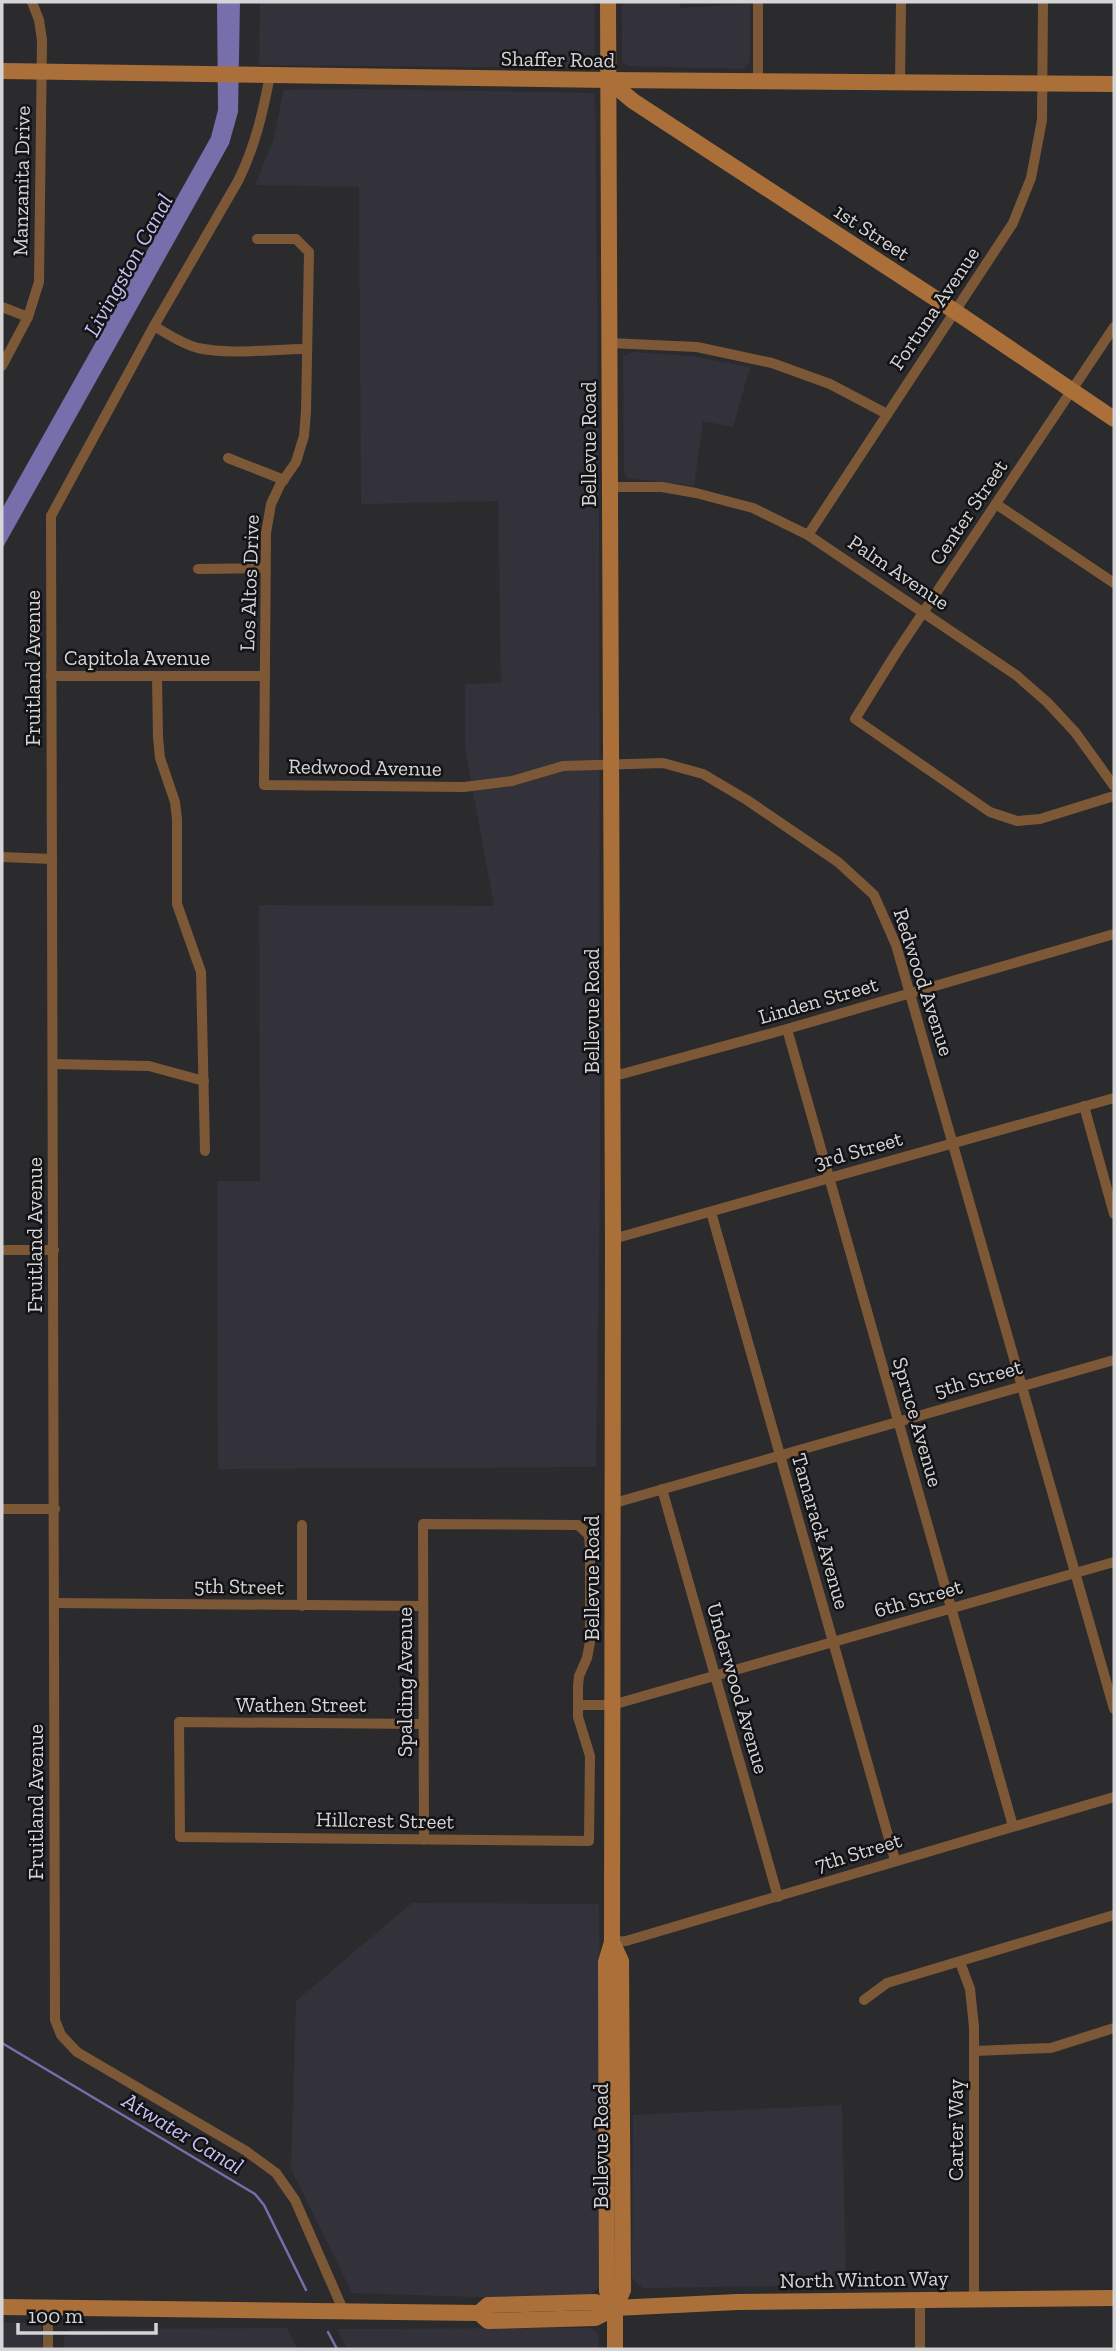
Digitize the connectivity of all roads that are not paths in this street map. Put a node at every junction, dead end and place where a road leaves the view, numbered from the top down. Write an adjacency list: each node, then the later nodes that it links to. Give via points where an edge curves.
1 (32, 2): 7 (street, Manzanita Drive, via 42,40)
2 (608, 2): 9 (main road, Bellevue Road)
3 (758, 2): 10 (street)
4 (901, 2): 11 (street)
5 (1043, 2): 12 (street, Fortuna Avenue)
6 (2, 71): 7 (main road, Shaffer Road)
7 (41, 72): 8 (main road, Shaffer Road); 17 (street, Manzanita Drive, via 39,282)
8 (270, 75): 9 (main road, Shaffer Road); 18 (street, Fruitland Avenue, via 250,158)
9 (608, 80): 10 (main road, Shaffer Road); 16 (main road, 1st Street, via 633,101); 20 (main road, Bellevue Road)
10 (758, 81): 11 (main road, Shaffer Road)
11 (900, 82): 12 (main road, Shaffer Road)
12 (1043, 83): 13 (main road, Shaffer Road); 16 (street, Fortuna Avenue, via 1042,120 1031,178 1013,223)
13 (1114, 84)
14 (257, 239): 21 (street, Los Altos Drive, via 296,239 309,252)
15 (2, 307): 17 (street)
16 (956, 312): 23 (main road, 1st Street); 24 (street, Fortuna Avenue)
17 (28, 317): 22 (street, Manzanita Drive)
18 (154, 326): 21 (street, via 195,347 214,350); 35 (street, Fruitland Avenue, via 51,516)
19 (1114, 327): 23 (street, Center Street)
20 (609, 343): 24 (street, via 697,347 772,363 830,384); 28 (main road, Bellevue Road)
21 (306, 349): 27 (street, Los Altos Drive, via 304,436)
22 (2, 366)
23 (1073, 391): 25 (main road, 1st Street); 29 (street, Center Street)
24 (887, 414): 30 (street, Fortuna Avenue)
25 (1114, 419)
26 (228, 458): 27 (street)
27 (284, 480): 31 (street, Los Altos Drive, via 271,504)
28 (610, 487): 30 (street, Palm Avenue, via 662,487 696,493 752,508); 38 (main road, Bellevue Road)
29 (996, 504): 33 (street); 34 (street, Center Street)
30 (808, 534): 34 (street, Palm Avenue)
31 (265, 568): 32 (street); 37 (street, Los Altos Drive)
32 (198, 569)
33 (1114, 583)
34 (925, 612): 40 (street, Palm Avenue, via 1047,702); 41 (street, Center Street, via 855,719 990,812 1017,821 1040,819)
35 (51, 676): 36 (street, Capitola Avenue); 43 (street, Fruitland Avenue)
36 (157, 676): 37 (street, Capitola Avenue); 49 (street, via 160,758 177,819 177,904 201,972)
37 (265, 676): 39 (street, Los Altos Drive)
38 (610, 764): 39 (street, Redwood Avenue, via 563,766 512,781 464,788); 45 (street, Redwood Avenue, via 663,763 703,774 838,862 874,895 896,945); 48 (main road, Bellevue Road)
39 (264, 785)
40 (1114, 786)
41 (1114, 796)
42 (2, 857): 43 (street)
43 (52, 859): 47 (street, Fruitland Avenue)
44 (1114, 934): 45 (street, Linden Street)
45 (909, 994): 46 (street, Linden Street); 52 (street, Redwood Avenue)
46 (787, 1029): 48 (street, Linden Street); 54 (street, Spruce Avenue)
47 (53, 1064): 49 (street, via 149,1066); 59 (street, Fruitland Avenue)
48 (612, 1074): 57 (main road, Bellevue Road)
49 (204, 1081): 53 (street)
50 (1114, 1098): 51 (street, 3rd Street)
51 (1084, 1107): 52 (street, 3rd Street); 56 (street)
52 (953, 1143): 54 (street, 3rd Street); 61 (street, Redwood Avenue)
53 (205, 1151)
54 (829, 1179): 55 (street, 3rd Street); 62 (street, Spruce Avenue)
55 (711, 1212): 57 (street, 3rd Street); 63 (street, Tamarack Avenue)
56 (1114, 1214)
57 (613, 1239): 65 (main road, Bellevue Road)
58 (2, 1250): 59 (street)
59 (54, 1250): 67 (street, Fruitland Avenue)
60 (1114, 1360): 61 (street, 5th Street)
61 (1022, 1386): 62 (street, 5th Street); 70 (street, Redwood Avenue)
62 (898, 1421): 63 (street, 5th Street); 74 (street, Spruce Avenue)
63 (779, 1456): 64 (street, 5th Street); 75 (street, Tamarack Avenue)
64 (662, 1489): 65 (street, 5th Street); 76 (street, Underwood Avenue)
65 (611, 1504): 78 (main road, Bellevue Road)
66 (2, 1508): 67 (street)
67 (55, 1509): 71 (street, Fruitland Avenue)
68 (302, 1525): 72 (street)
69 (1114, 1562): 70 (street, 6th Street)
70 (1074, 1573): 74 (street, 6th Street); 79 (street, Redwood Avenue)
71 (55, 1603): 72 (street, 5th Street); 101 (street, Fruitland Avenue, via 55,2020 61,2035 77,2052 276,2173 295,2200)
72 (302, 1606): 73 (street, 5th Street)
73 (423, 1606): 77 (street, Spalding Avenue, via 423,1524 578,1525 589,1535 590,1642 579,1676); 80 (street, Spalding Avenue)
74 (950, 1608): 75 (street, 6th Street); 82 (street, Spruce Avenue)
75 (833, 1643): 76 (street, 6th Street); 85 (street, Tamarack Avenue)
76 (715, 1676): 78 (street, 6th Street); 86 (street, Underwood Avenue)
77 (578, 1705): 78 (street, 6th Street); 84 (street, Hillcrest Street, via 590,1756 589,1842)
78 (612, 1705): 88 (main road, Bellevue Road)
79 (1114, 1709)
80 (423, 1724): 83 (street, Wathen Street, via 179,1723); 84 (street, Spalding Avenue)
81 (1114, 1797): 82 (street, 7th Street)
82 (1013, 1826): 85 (street, 7th Street)
83 (180, 1837): 84 (street, Hillcrest Street)
84 (424, 1840)
85 (895, 1860): 86 (street, 7th Street)
86 (778, 1897): 88 (street, 7th Street)
87 (1114, 1915): 89 (street)
88 (612, 1942): 93 (main road, Bellevue Road, via 606,1962); 94 (main road, Bellevue Road, via 621,1961)
89 (960, 1962): 90 (street, via 887,1983); 92 (street, Carter Way, via 970,1989)
90 (864, 2000)
91 (1114, 2028): 92 (street, via 1051,2048)
92 (974, 2051): 96 (street, Carter Way)
93 (606, 2136): 94 (main road); 100 (main road, Bellevue Road, via 607,2291)
94 (621, 2158): 100 (main road, Bellevue Road, via 623,2290)
95 (1114, 2298): 96 (main road, North Winton Way)
96 (974, 2299): 97 (main road, North Winton Way)
97 (920, 2300): 100 (main road, North Winton Way); 104 (street)
98 (2, 2307): 99 (main road, North Winton Way)
99 (48, 2308): 101 (main road, North Winton Way); 102 (street)
100 (615, 2308): 101 (main road, North Winton Way, via 595,2318 488,2320 479,2313); 103 (main road, Bellevue Road)
101 (344, 2312)
102 (48, 2349)
103 (615, 2349)
104 (920, 2349)

